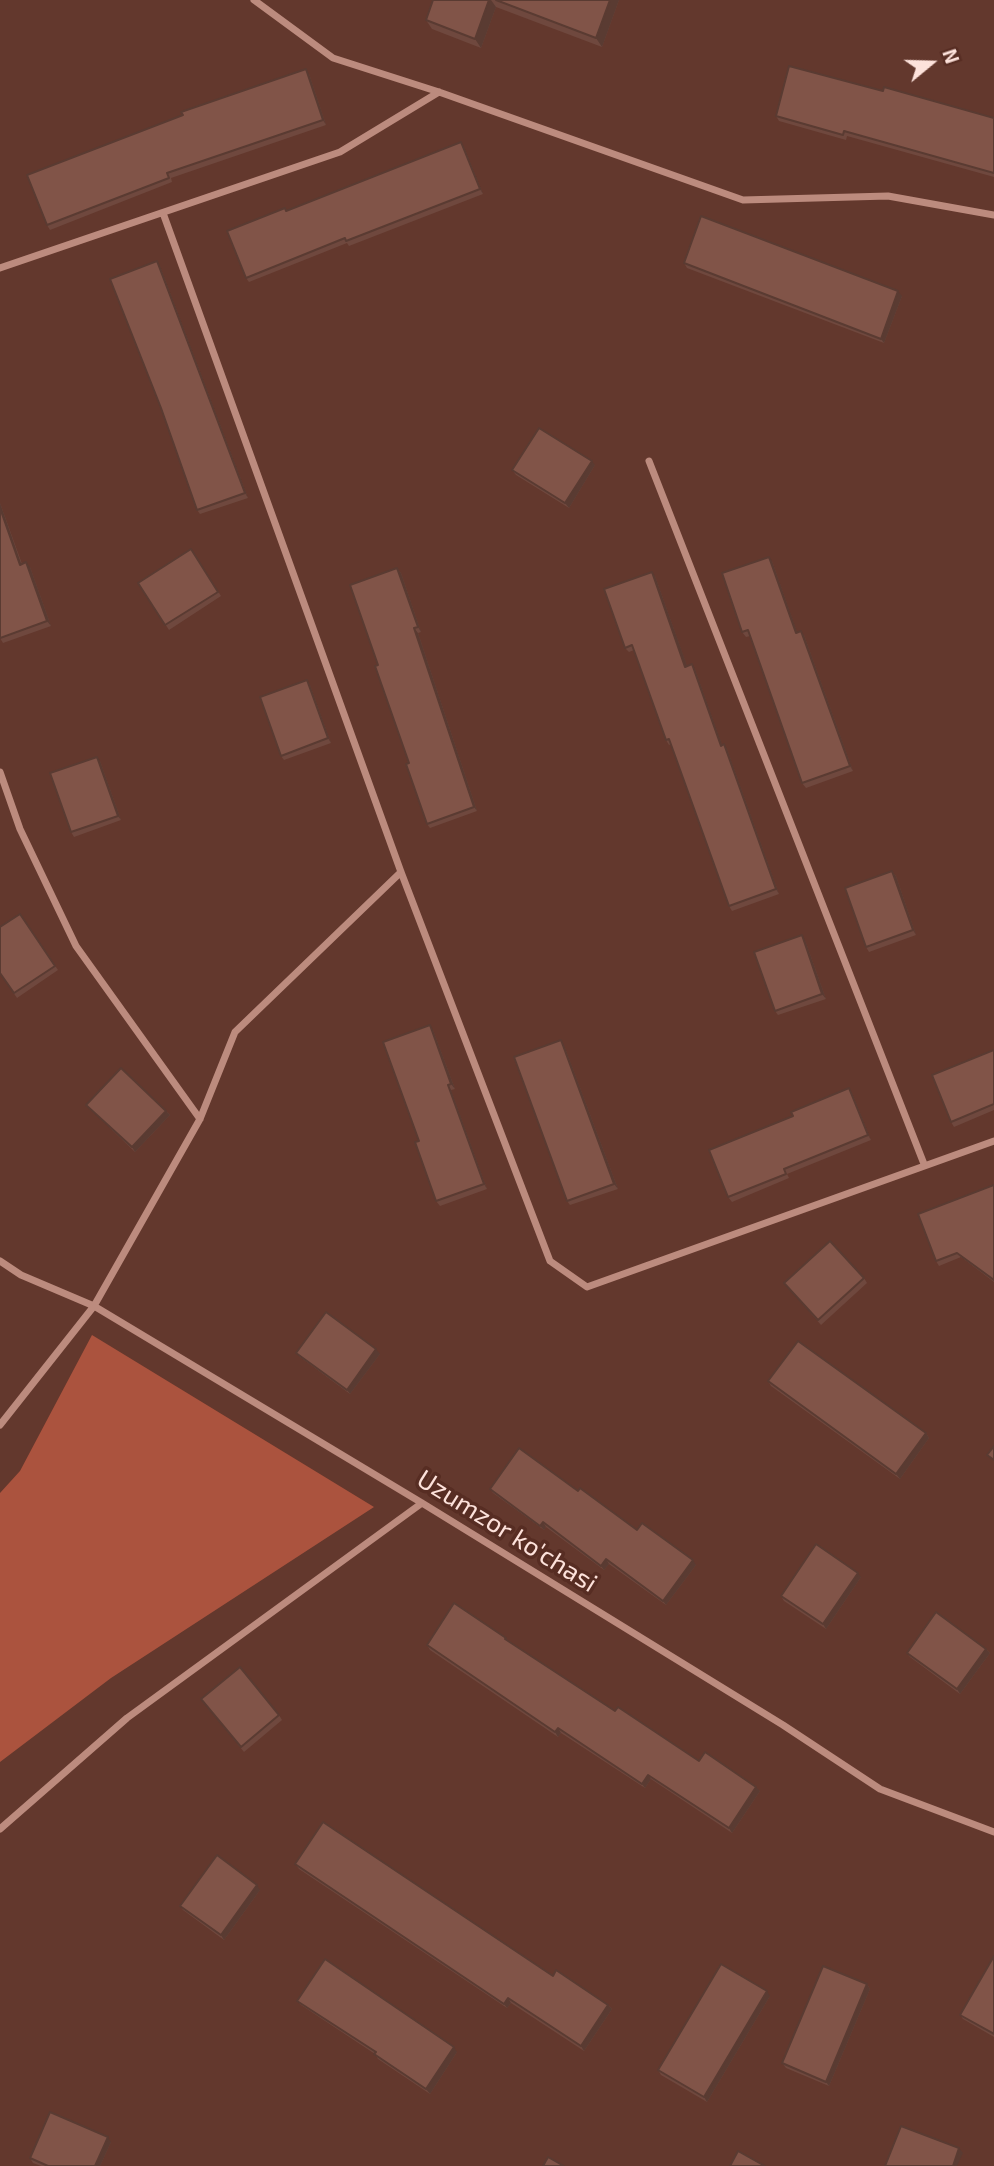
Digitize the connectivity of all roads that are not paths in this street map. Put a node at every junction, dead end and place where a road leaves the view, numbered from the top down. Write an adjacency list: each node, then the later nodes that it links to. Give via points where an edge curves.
1 (254, 0): 2 (street, via 333,58)
2 (439, 92): 3 (street, via 340,152); 4 (street, via 743,200 888,196)
3 (163, 213): 5 (street); 8 (street)
4 (994, 215)
5 (0, 268)
6 (649, 461): 11 (street)
7 (0, 772): 9 (street, via 20,829 76,946)
8 (401, 872): 9 (street, via 235,1032); 11 (street, via 550,1261 587,1287)
9 (200, 1119): 13 (street)
10 (994, 1141): 11 (street)
11 (924, 1164)
12 (0, 1261): 13 (street, Uzumzor ko'chasi, via 21,1275)
13 (94, 1306): 14 (street); 15 (street, Uzumzor ko'chasi)
14 (0, 1425)
15 (422, 1503): 16 (street, via 127,1718); 17 (street, Uzumzor ko'chasi, via 880,1789)
16 (0, 1829)
17 (994, 1832)

